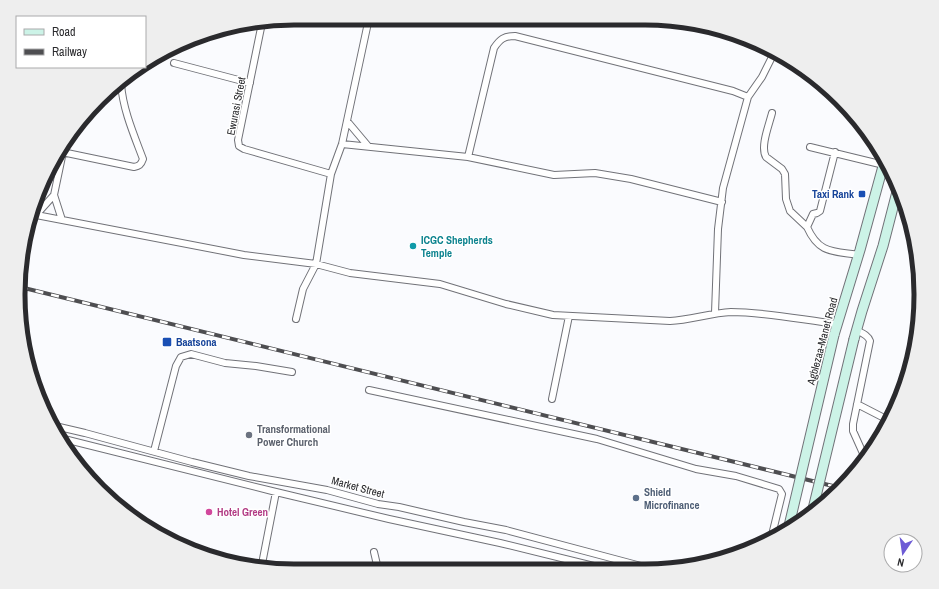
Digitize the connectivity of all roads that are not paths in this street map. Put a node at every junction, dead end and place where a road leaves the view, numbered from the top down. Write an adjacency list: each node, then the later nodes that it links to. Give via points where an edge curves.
1 (368, 25): 9 (street)
2 (261, 27): 5 (street, Ewurasi Street)
3 (772, 57): 7 (street)
4 (174, 63): 5 (street)
5 (250, 83): 19 (street, Ewurasi Street, via 238,140 239,146)
6 (121, 89): 14 (street, via 143,159 141,164 134,167)
7 (748, 97): 15 (street, via 733,91 515,36 506,36 498,41 494,48); 22 (street, via 723,188)
8 (772, 113): 26 (street, via 764,154 785,174 786,199 790,211)
9 (347, 121): 10 (street); 11 (street)
10 (342, 144): 11 (street); 19 (street)
11 (368, 146): 15 (street)
12 (810, 147): 13 (street)
13 (835, 152): 17 (street); 26 (street, via 820,211 812,214)
14 (65, 153)
15 (468, 157): 22 (street, via 554,175 595,173 631,179)
16 (60, 161): 20 (street)
17 (879, 161)
18 (884, 171): 27 (main road, Agblezaa-Manet Road)
19 (331, 174): 28 (street)
20 (54, 195): 23 (street); 25 (street)
21 (896, 197): 33 (main road)
22 (722, 202): 29 (street, via 718,229)
23 (38, 211)
24 (37, 215): 25 (street)
25 (62, 220): 28 (street, via 244,255)
26 (807, 228): 27 (street, via 825,250)
27 (859, 255): 32 (main road, Agblezaa-Manet Road)
28 (316, 264): 30 (street, via 355,274 440,284 506,304 553,315); 31 (street, via 304,289)
29 (715, 313): 30 (street, via 670,321); 32 (street, via 747,312)
30 (569, 316): 36 (street)
31 (296, 319)
32 (838, 324): 45 (main road, Agblezaa-Manet Road, bridge)
33 (855, 334): 37 (street, via 866,335 870,341); 44 (main road, bridge)
34 (292, 372): 41 (street, via 225,363 191,354 181,357 176,366)
35 (369, 390): 46 (street, via 597,439 696,469 736,476 779,489 782,494)
36 (552, 399)
37 (857, 404): 38 (street); 42 (street, via 853,431)
38 (884, 418)
39 (60, 427): 41 (street, Market Street)
40 (68, 440): 43 (street)
41 (154, 451): 51 (street, Market Street, via 250,476 327,490 378,504 506,530)
42 (863, 453)
43 (276, 492): 48 (street); 50 (street)
44 (814, 504)
45 (790, 521)
46 (773, 531)
47 (374, 552): 49 (street)
48 (262, 562)
49 (377, 564)
50 (586, 564)
51 (634, 564)

